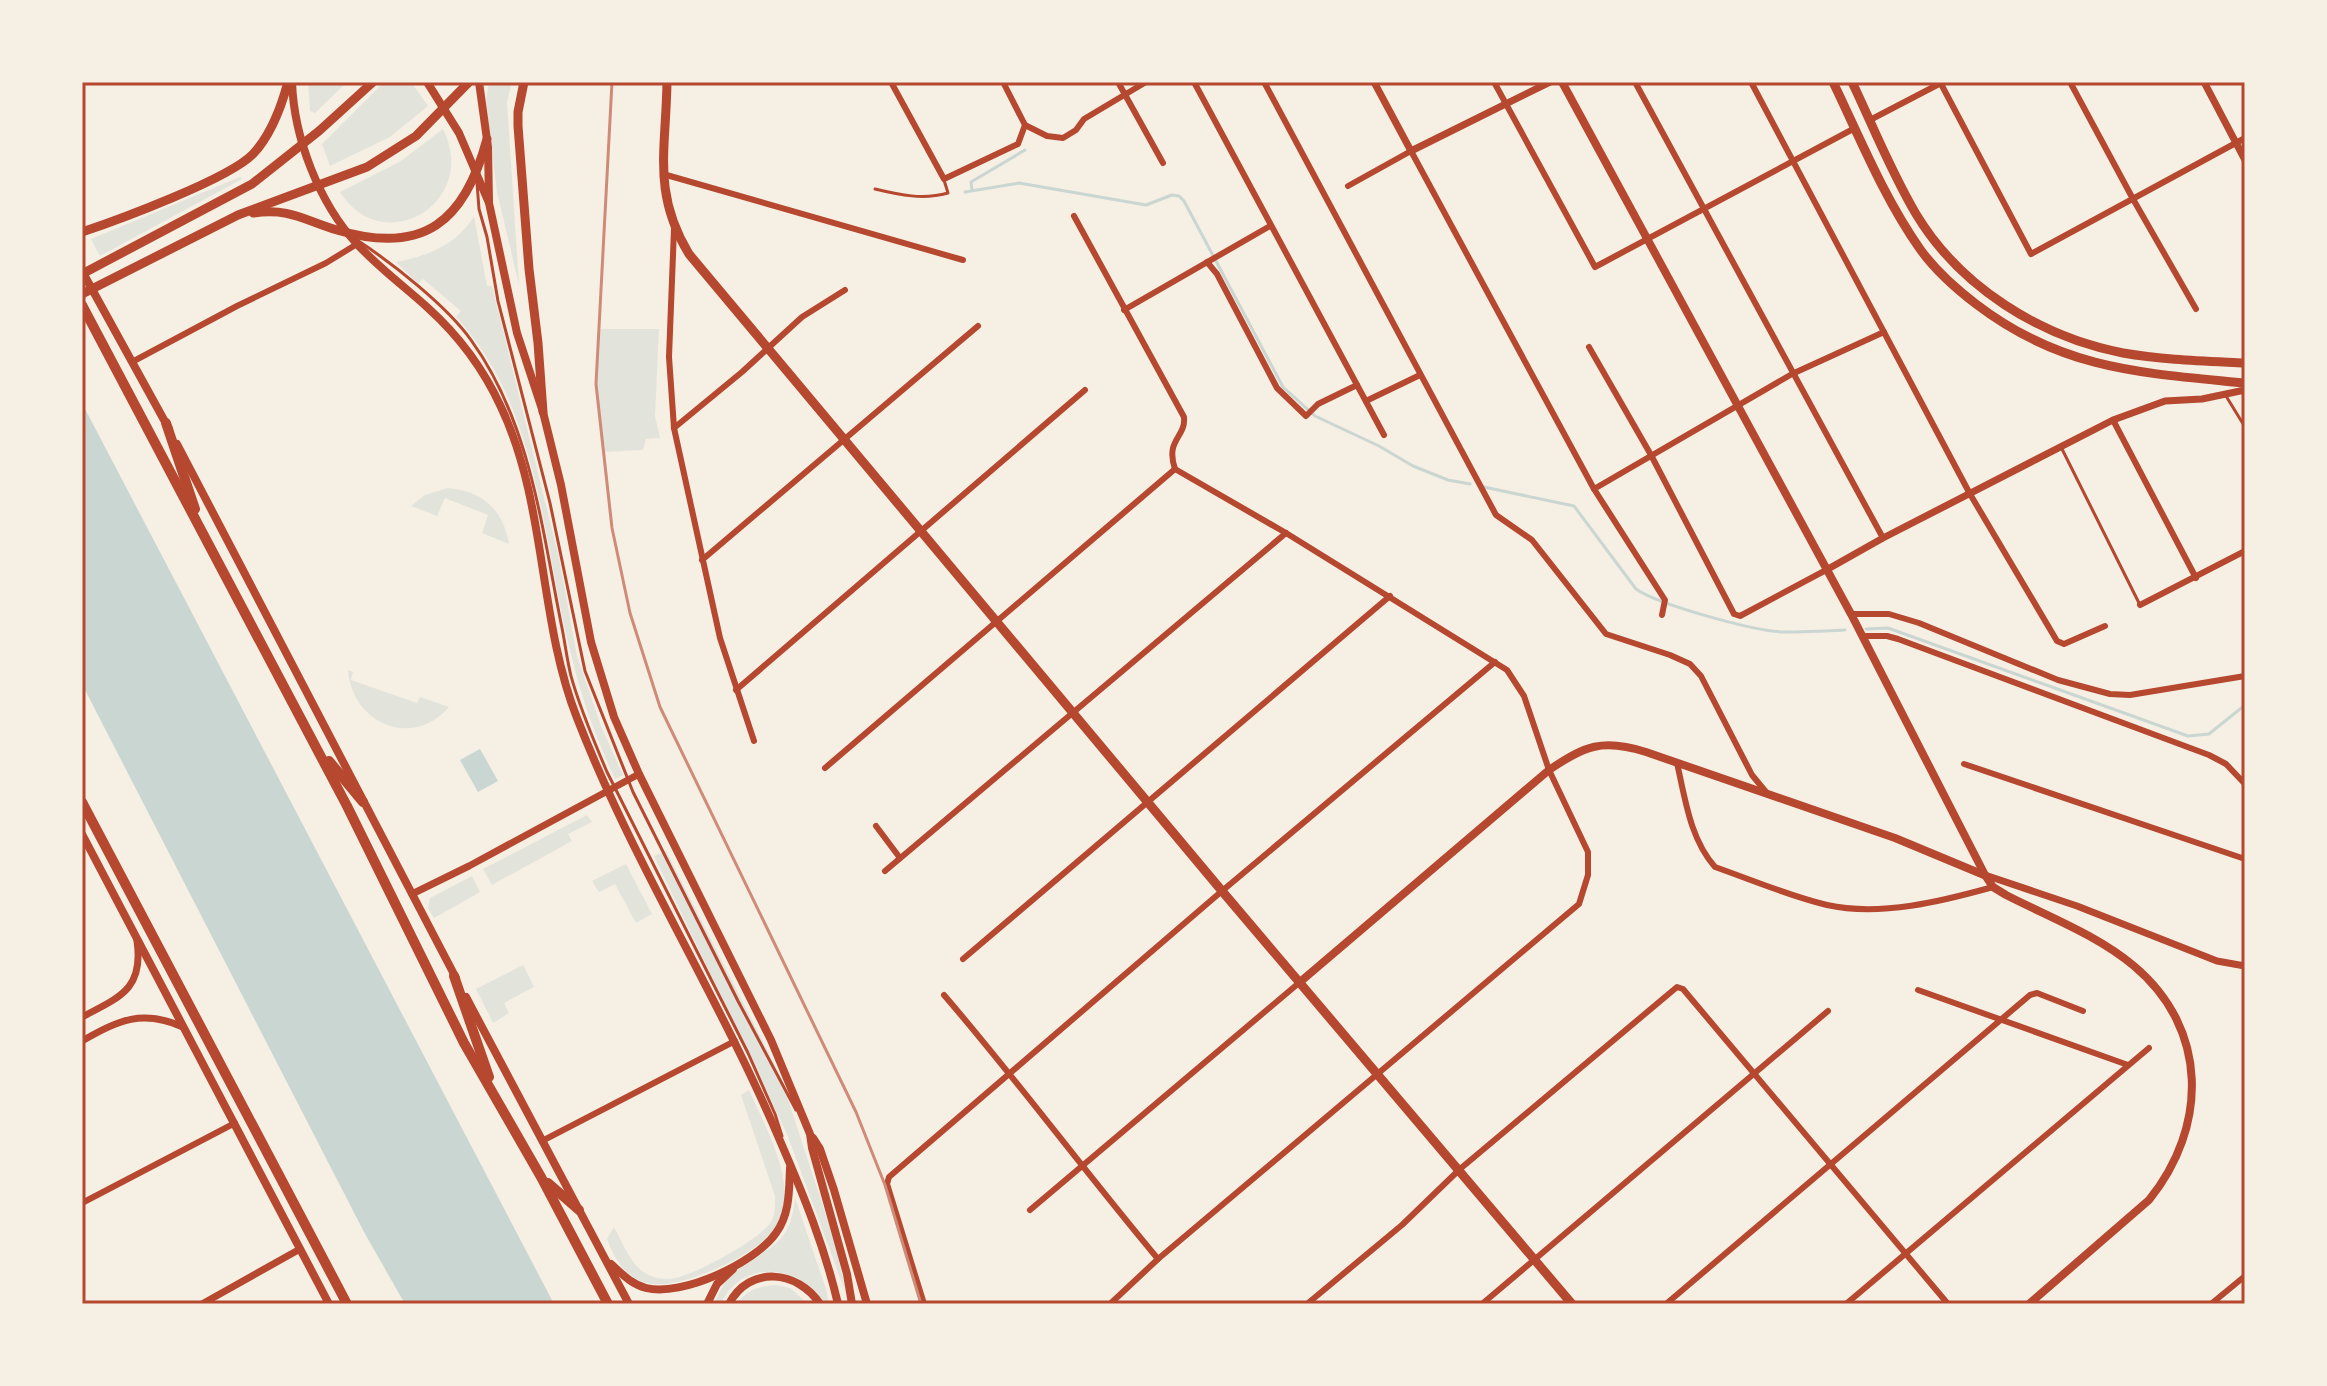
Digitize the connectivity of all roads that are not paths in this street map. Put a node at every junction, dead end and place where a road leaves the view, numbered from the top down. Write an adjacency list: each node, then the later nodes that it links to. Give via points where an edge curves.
1 (290, 82): 33 (main road); 52 (main road, via 274,122 241,164)
2 (373, 82): 33 (main road)
3 (427, 82): 27 (main road)
4 (469, 82): 27 (main road)
5 (479, 82): 32 (main road)
6 (524, 82): 79 (main road, via 518,126)
7 (667, 82): 40 (main road)
8 (891, 82): 41 (street)
9 (1003, 82): 29 (street)
10 (1118, 82): 25 (street)
11 (1146, 82): 25 (street)
12 (1194, 82): 50 (street)
13 (1264, 82): 71 (street)
14 (1374, 82): 35 (street)
15 (1494, 82): 26 (street)
16 (1550, 82): 26 (street)
17 (1562, 82): 54 (main road)
18 (1635, 82): 47 (street)
19 (1751, 82): 38 (street)
20 (1833, 82): 30 (main road)
21 (1852, 82): 28 (main road)
22 (1941, 82): 28 (street); 45 (street, via 2031,254)
23 (2070, 82): 45 (street)
24 (2204, 82): 34 (street)
25 (1124, 95): 29 (street, via 1063,138); 37 (street)
26 (1506, 105): 35 (street); 54 (street, via 1593,267)
27 (444, 107): 39 (main road); 42 (main road, via 390,154)
28 (1870, 120): 69 (main road, via 1933,238 1963,272 2017,313 2077,341 2124,353)
29 (1025, 125): 41 (street, via 1018,144)
30 (1855, 128): 38 (street); 72 (main road, via 1922,252 1993,318 2027,339 2093,363 2153,375)
31 (2245, 138): 34 (street)
32 (487, 139): 39 (main road); 46 (main road)
33 (302, 143): 42 (main road); 58 (main road, via 252,184)
34 (2237, 143): 36 (street); 45 (street)
35 (1411, 151): 43 (street); 89 (street)
36 (2245, 160)
37 (1163, 163)
38 (1793, 163): 47 (street); 65 (street)
39 (476, 172): 46 (main road); 53 (main road, via 459,206 432,229 389,238); 117 (lane, via 498,301 550,503 585,671)
40 (663, 174): 51 (main road); 56 (street)
41 (944, 179): 44 (lane, via 947,194 931,197)
42 (319, 184): 48 (main road); 53 (main road)
43 (1348, 186)
44 (875, 189)
45 (2133, 199): 62 (street)
46 (489, 203): 79 (main road, via 517,333)
47 (1704, 210): 54 (street); 70 (street)
48 (238, 215): 53 (main road, via 287,213); 60 (main road)
49 (1074, 216): 63 (street)
50 (1270, 226): 57 (street); 73 (street)
51 (674, 229): 67 (main road); 83 (street, via 669,357)
52 (82, 232)
53 (347, 233): 55 (main road); 119 (lane, via 387,260 453,319 492,373 523,448 570,674)
54 (1647, 241): 78 (main road)
55 (357, 244): 68 (street); 119 (main road, via 465,347 500,405 520,456 558,664 578,722)
56 (963, 260)
57 (1208, 262): 63 (street); 73 (street, via 1277,388 1306,416)
58 (82, 272): 68 (main road)
59 (845, 290): 67 (street, via 802,317)
60 (82, 294)
61 (82, 305): 91 (highway)
62 (2196, 309)
63 (1124, 310): 88 (street, via 1184,417 1171,449)
64 (978, 326): 85 (street)
65 (1884, 332): 70 (street); 90 (street)
66 (1589, 347): 87 (street)
67 (766, 349): 83 (street); 85 (main road)
68 (132, 362): 81 (main road)
69 (2245, 363)
70 (1792, 374): 78 (street); 94 (street)
71 (1420, 375): 77 (street); 120 (street, via 1496,515 1532,540 1605,633 1690,664)
72 (2245, 383)
73 (1357, 385): 77 (street)
74 (1085, 390): 92 (street)
75 (2245, 390): 76 (street)
76 (2225, 394): 80 (street, via 2154,403); 82 (lane)
77 (1366, 401): 84 (street)
78 (1738, 404): 87 (street); 97 (main road)
79 (543, 412): 116 (main road, via 600,676)
80 (2113, 420): 86 (street); 98 (street)
81 (166, 423): 91 (highway); 122 (main road)
82 (2245, 427)
83 (674, 428): 96 (street)
84 (1384, 435)
85 (844, 440): 92 (main road); 96 (street)
86 (2061, 446): 90 (street); 100 (lane)
87 (1651, 455): 89 (street); 97 (street, via 1737,616)
88 (1175, 469): 93 (street); 103 (street)
89 (1594, 489): 102 (street, via 1664,603)
90 (1970, 494): 94 (street); 104 (street, via 2060,643)
91 (201, 530): 110 (highway)
92 (920, 531): 103 (main road); 108 (street)
93 (1286, 533): 99 (street); 109 (street)
94 (1883, 538): 97 (street)
95 (2245, 551): 98 (street)
96 (702, 560): 108 (street)
97 (1828, 569): 101 (main road)
98 (2196, 578): 100 (street)
99 (1390, 596): 106 (street); 123 (street)
100 (2140, 605)
101 (1851, 614): 105 (main road); 107 (street, via 1889,614 1919,623 2091,690 2130,695)
102 (1662, 615)
103 (996, 622): 109 (main road); 114 (street)
104 (2105, 626)
105 (1862, 636): 118 (street, via 1898,639 2154,733 2218,759); 130 (main road)
106 (1495, 662): 115 (street, via 1524,696); 132 (street)
107 (2245, 676)
108 (736, 690): 111 (street)
109 (1073, 712): 123 (main road); 127 (street)
110 (309, 733): 122 (highway); 153 (highway)
111 (754, 741)
112 (1677, 763): 115 (main road, via 1612,744 1582,749); 120 (main road); 131 (street, via 1697,838 1715,867 1830,905 1879,908 1940,902)
113 (1964, 764): 128 (street)
114 (825, 768)
115 (1549, 770): 138 (main road); 152 (street, via 1588,852 1579,904)
116 (639, 774): 117 (street); 155 (main road, via 771,1040)
117 (628, 780): 119 (street); 155 (lane)
118 (2245, 784)
119 (612, 789): 133 (street); 147 (main road); 157 (lane, via 748,1053)
120 (1766, 792): 130 (main road)
121 (82, 802): 174 (highway)
122 (363, 802): 133 (main road)
123 (1149, 803): 132 (main road); 135 (street)
124 (876, 826): 127 (street)
125 (82, 834): 126 (main road)
126 (86, 852): 134 (main road)
127 (900, 858): 129 (street)
128 (2245, 859)
129 (885, 871)
130 (1985, 875): 131 (main road); 136 (street, via 2217,961)
131 (1993, 887): 191 (main road, via 2108,947 2155,986 2176,1016 2189,1049 2192,1078 2187,1133 2165,1180 2133,1215)
132 (1222, 891): 138 (main road); 151 (street)
133 (412, 894): 137 (main road)
134 (136, 935): 143 (street, via 133,983); 145 (main road)
135 (963, 959)
136 (2245, 966)
137 (454, 976): 153 (highway); 156 (main road)
138 (1300, 982): 152 (main road); 159 (street)
139 (1918, 990): 144 (street)
140 (944, 995): 151 (street)
141 (1828, 1011): 150 (street)
142 (2083, 1011): 144 (street, via 2033,993)
143 (82, 1017)
144 (2000, 1019): 149 (street); 158 (street)
145 (183, 1027): 146 (street, via 139,1017); 154 (main road)
146 (82, 1041)
147 (735, 1041): 156 (street); 157 (main road)
148 (2149, 1048): 149 (street)
149 (2128, 1065): 166 (street)
150 (1754, 1073): 158 (street); 160 (street, via 1677,987); 169 (street)
151 (1011, 1074): 159 (street); 183 (street, via 889,1177)
152 (1378, 1074): 160 (main road); 167 (street)
153 (495, 1098): 161 (highway)
154 (235, 1123): 162 (street); 165 (main road)
155 (810, 1134): 181 (main road); 182 (main road, via 825,1165)
156 (542, 1141): 163 (main road)
157 (790, 1163): 170 (main road, via 788,1204 778,1232 762,1251); 180 (main road, via 828,1261)
158 (1831, 1164): 166 (street); 188 (street)
159 (1082, 1168): 164 (street); 167 (street)
160 (1460, 1169): 169 (main road); 185 (street)
161 (541, 1177): 163 (highway); 175 (highway)
162 (82, 1203)
163 (579, 1210): 168 (main road)
164 (1030, 1210)
165 (300, 1249): 172 (street); 173 (main road)
166 (1905, 1253): 189 (street); 190 (street)
167 (1158, 1259): 184 (street)
168 (607, 1260): 170 (main road, via 631,1282 668,1290); 176 (main road)
169 (1535, 1260): 186 (street); 187 (main road)
170 (739, 1263): 177 (main road, via 717,1284)
171 (2245, 1276): 192 (street)
172 (202, 1304)
173 (329, 1304)
174 (347, 1304)
175 (608, 1304)
176 (629, 1304)
177 (707, 1304)
178 (729, 1304): 179 (main road, via 751,1281 775,1276 800,1283)
179 (820, 1304)
180 (838, 1304)
181 (852, 1304)
182 (867, 1304)
183 (924, 1304)
184 (1110, 1304)
185 (1307, 1304)
186 (1482, 1304)
187 (1572, 1304)
188 (1666, 1304)
189 (1846, 1304)
190 (1948, 1304)
191 (2029, 1304)
192 (2211, 1304)

